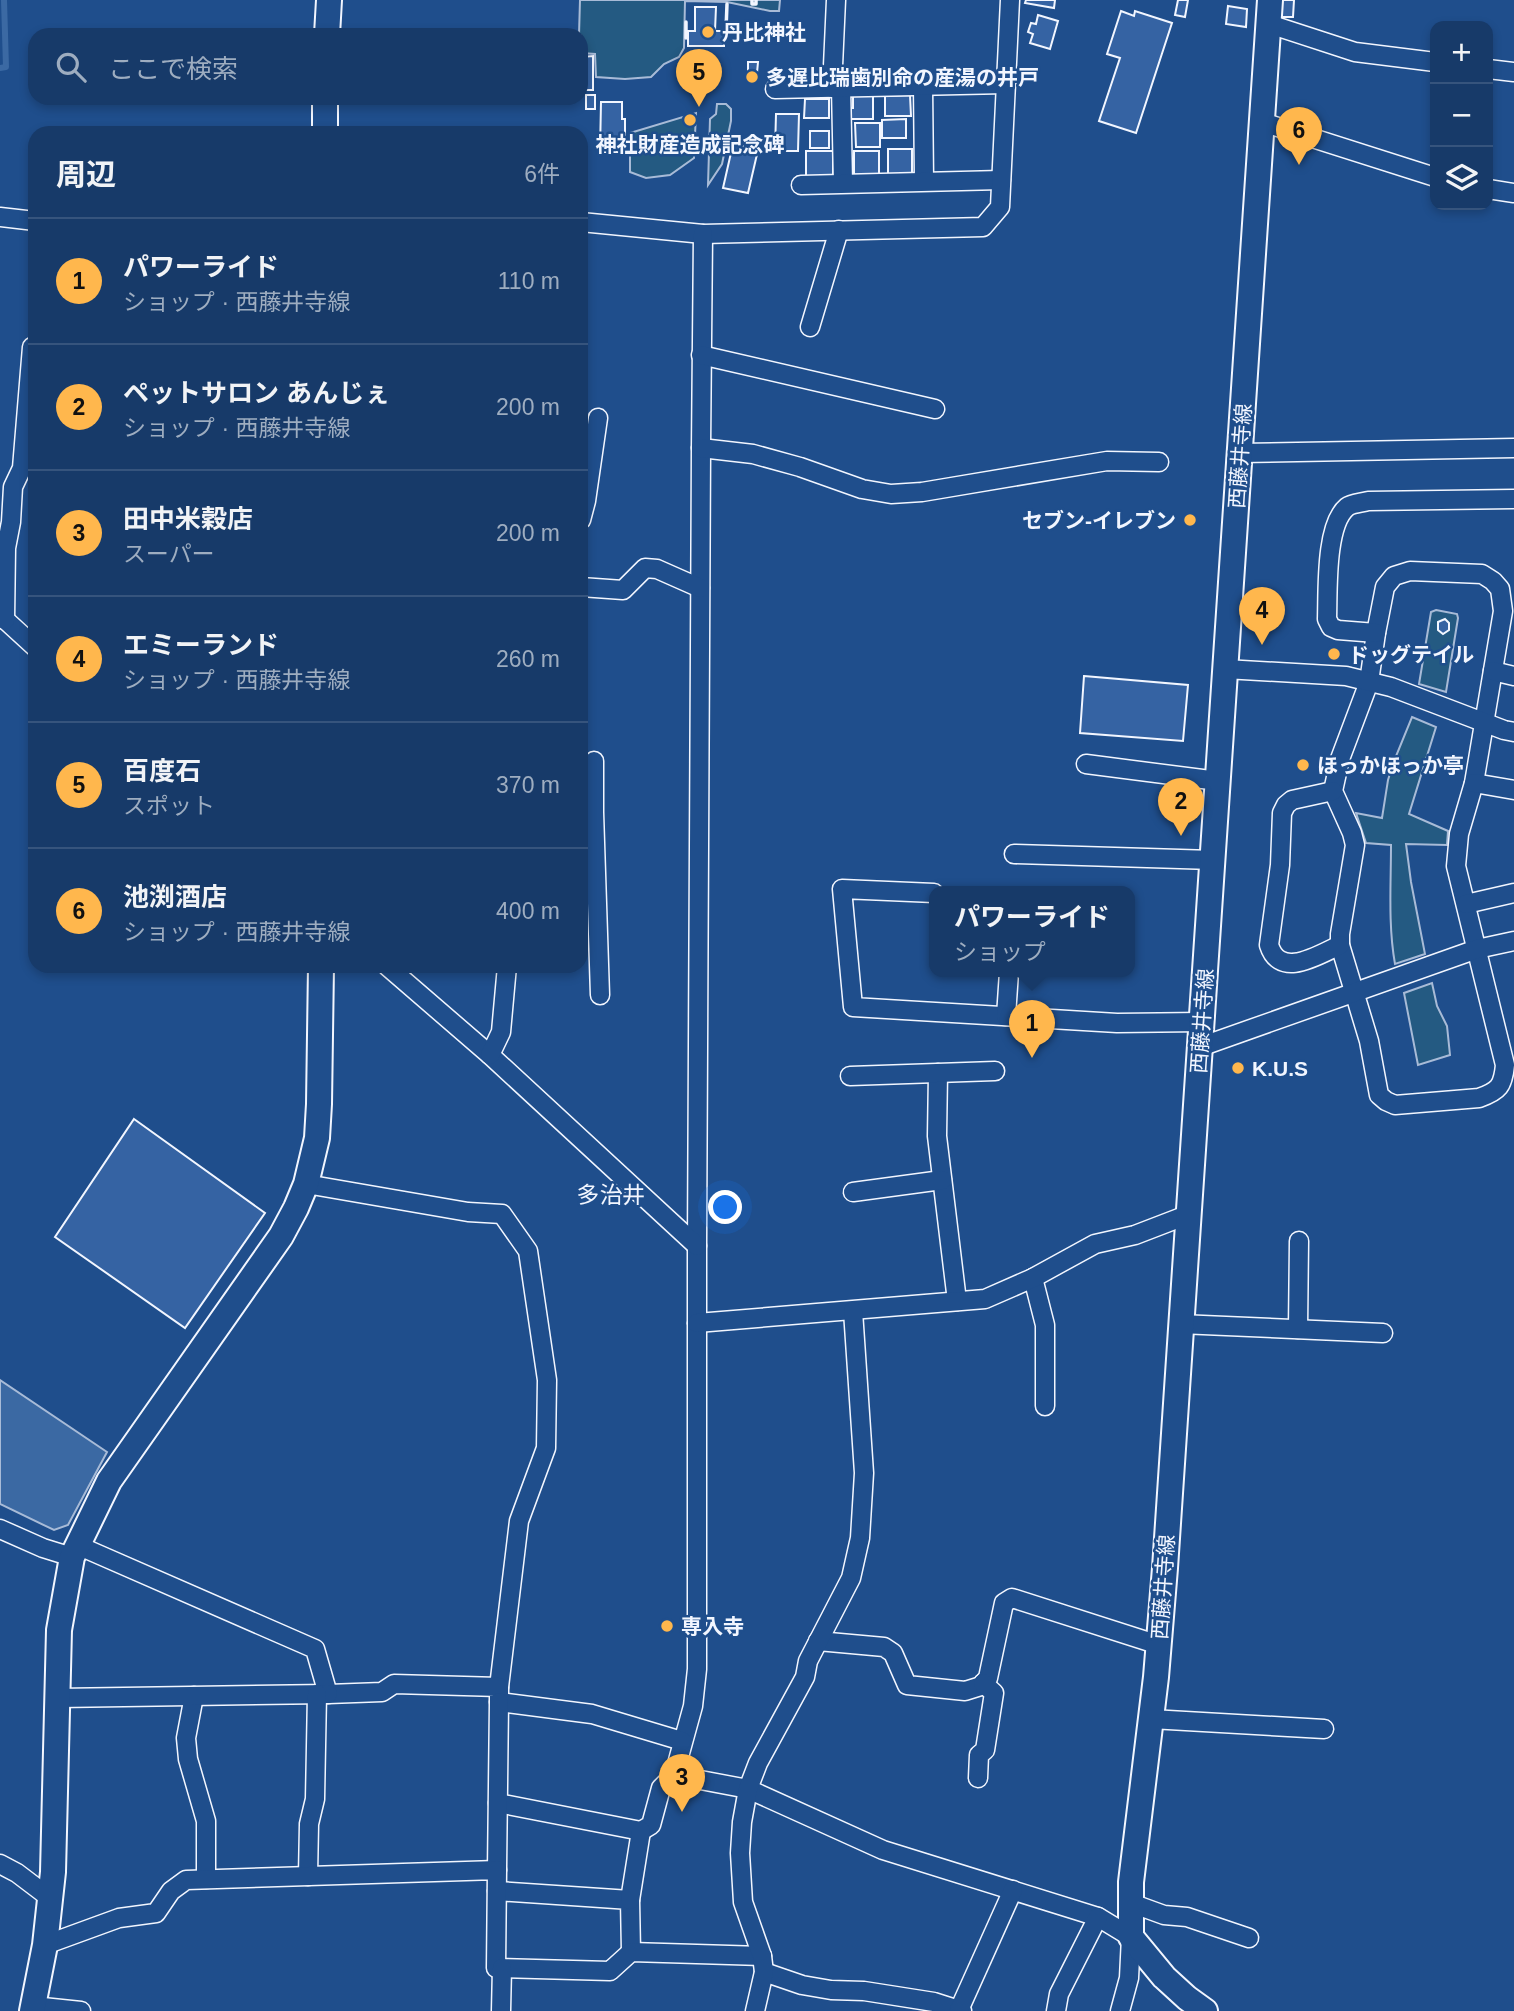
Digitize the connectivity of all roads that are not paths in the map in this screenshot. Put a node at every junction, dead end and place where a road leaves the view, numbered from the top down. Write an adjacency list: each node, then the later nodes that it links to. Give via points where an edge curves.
1 (329, 0): 5 (main road)
2 (836, 0): 11 (street)
3 (1010, 0): 9 (street)
4 (1268, 6): 6 (street, via 1354,52); 14 (main road, 西藤井寺線)
5 (327, 28)
6 (1430, 61)
7 (1493, 70): 8 (street)
8 (1514, 72)
9 (1006, 84): 10 (street); 17 (street)
10 (923, 86): 11 (street); 18 (street)
11 (837, 88): 12 (street); 19 (street)
12 (775, 89)
13 (326, 105): 15 (main road)
14 (1262, 122): 16 (street); 35 (main road, 西藤井寺線)
15 (325, 126)
16 (1430, 175)
17 (1001, 180): 18 (street); 26 (street, via 1000,207 983,227)
18 (924, 181): 19 (street)
19 (843, 183): 20 (street)
20 (801, 185)
21 (1493, 190): 22 (street)
22 (1514, 193)
23 (0, 217): 24 (street)
24 (28, 220)
25 (588, 223): 27 (street)
26 (839, 230): 27 (street); 28 (street)
27 (703, 234): 29 (street)
28 (810, 327)
29 (701, 355): 30 (street); 32 (street)
30 (935, 409)
31 (598, 418): 34 (street)
32 (701, 448): 36 (street, via 753,454 891,494 1107,461); 40 (street)
33 (1514, 448): 35 (street)
34 (588, 451)
35 (1240, 453): 44 (main road, 西藤井寺線)
36 (1159, 462)
37 (28, 466): 41 (street, via 13,487)
38 (1514, 499): 42 (street, via 1368,501 1348,506 1336,520 1331,536 1327,619 1338,630)
39 (588, 587): 40 (street, via 624,590 645,568)
40 (700, 588): 84 (street)
41 (3, 617): 43 (street)
42 (1376, 634): 45 (street, via 1385,587 1394,576 1409,571 1482,574 1500,589 1503,601); 47 (street)
43 (28, 640)
44 (1225, 669): 47 (street, via 1346,676); 52 (main road, 西藤井寺線)
45 (1493, 671): 46 (street); 48 (street)
46 (1514, 676)
47 (1369, 682): 48 (street); 55 (street)
48 (1485, 723): 49 (street); 53 (street)
49 (1514, 732)
50 (594, 761): 56 (street)
51 (1086, 764): 52 (street)
52 (1218, 780): 59 (main road, 西藤井寺線)
53 (1474, 783): 54 (street); 62 (street, via 1457,842 1456,866)
54 (1514, 790)
55 (1333, 791): 64 (street, via 1355,845); 64 (street, via 1292,800 1282,813 1269,945 1272,954 1289,964)
56 (588, 805)
57 (588, 826): 71 (street)
58 (1014, 855): 59 (street)
59 (1213, 860): 73 (main road, 西藤井寺線)
60 (929, 893): 72 (street, via 842,889 853,1007)
61 (1514, 893): 62 (street)
62 (1466, 904): 65 (street)
63 (1514, 941): 65 (street)
64 (1340, 945): 70 (street)
65 (1477, 949): 70 (street); 70 (street, via 1505,1065 1499,1088 1479,1098 1395,1105 1386,1101 1379,1095)
66 (321, 973): 80 (main road, via 318,1127)
67 (395, 973): 75 (street)
68 (507, 973): 75 (street, via 501,1032)
69 (1009, 977): 72 (street)
70 (1355, 993): 74 (street)
71 (600, 995)
72 (1006, 1016): 73 (street, via 1117,1023)
73 (1202, 1022): 74 (main road, 西藤井寺線)
74 (1200, 1047): 82 (main road, 西藤井寺線)
75 (490, 1055): 84 (street)
76 (995, 1071): 77 (street)
77 (938, 1073): 78 (street); 79 (street)
78 (850, 1076)
79 (942, 1180): 81 (street); 86 (street)
80 (306, 1184): 94 (main road, via 281,1236 109,1482); 99 (street, via 502,1214 528,1251 547,1380 546,1448 519,1521)
81 (853, 1192)
82 (1187, 1215): 85 (street, via 1096,1244); 89 (main road, 西藤井寺線)
83 (1299, 1241): 90 (street)
84 (697, 1246): 88 (street)
85 (1033, 1278): 86 (street, via 985,1299); 92 (street, via 1045,1325)
86 (957, 1301): 87 (street)
87 (853, 1311): 88 (street); 95 (street, via 864,1473 860,1538 851,1578)
88 (697, 1323): 104 (street, via 697,1669 693,1706)
89 (1180, 1324): 90 (street); 96 (main road, 西藤井寺線)
90 (1298, 1329): 91 (street)
91 (1383, 1333)
92 (1045, 1406)
93 (0, 1529): 94 (street, via 43,1548)
94 (75, 1551): 98 (street, via 315,1649); 101 (main road, via 60,1630)
95 (818, 1641): 97 (street, via 884,1647 893,1653 907,1685 965,1691); 107 (street, via 805,1677)
96 (1159, 1645): 97 (street, via 1012,1598 1004,1603 988,1678); 102 (main road, 西藤井寺線)
97 (983, 1683): 106 (street, via 994,1693)
98 (322, 1694): 99 (street, via 382,1692 394,1684); 100 (street); 112 (street)
99 (499, 1695): 104 (street, via 592,1714); 108 (street)
100 (194, 1696): 101 (street); 113 (street, via 186,1738 206,1821)
101 (58, 1698): 116 (main road)
102 (1151, 1719): 103 (street); 118 (main road, 西藤井寺線)
103 (1324, 1729)
104 (682, 1741): 105 (street)
105 (674, 1775): 107 (street); 109 (street, via 661,1788 651,1825)
106 (978, 1778)
107 (748, 1789): 115 (street, via 883,1850); 124 (street, via 740,1853 743,1902)
108 (498, 1803): 109 (street); 111 (street)
109 (641, 1831): 117 (street)
110 (0, 1864): 116 (street)
111 (497, 1870): 112 (street); 114 (street)
112 (308, 1876): 113 (street)
113 (206, 1879): 122 (street, via 186,1880 171,1891 156,1913 119,1918)
114 (497, 1891): 117 (street); 125 (street, via 496,1968)
115 (1013, 1891): 119 (street); 127 (street)
116 (50, 1898): 122 (main road)
117 (629, 1900): 123 (street)
118 (1131, 1903): 120 (main road, 西藤井寺線); 121 (street)
119 (1097, 1917): 120 (street); 131 (street, via 1059,1994)
120 (1131, 1937): 132 (street, via 1129,1978); 133 (main road, via 1164,1977)
121 (1249, 1938)
122 (46, 1945): 126 (main road)
123 (631, 1952): 124 (street); 125 (street, via 610,1971)
124 (763, 1964): 127 (street, via 802,1985 891,1995); 130 (street)
125 (502, 1968): 129 (street)
126 (33, 2008): 128 (street)
127 (960, 2010)
128 (81, 2011)
129 (501, 2011)
130 (755, 2011)
131 (1056, 2011)
132 (1120, 2011)
133 (1205, 2011)

